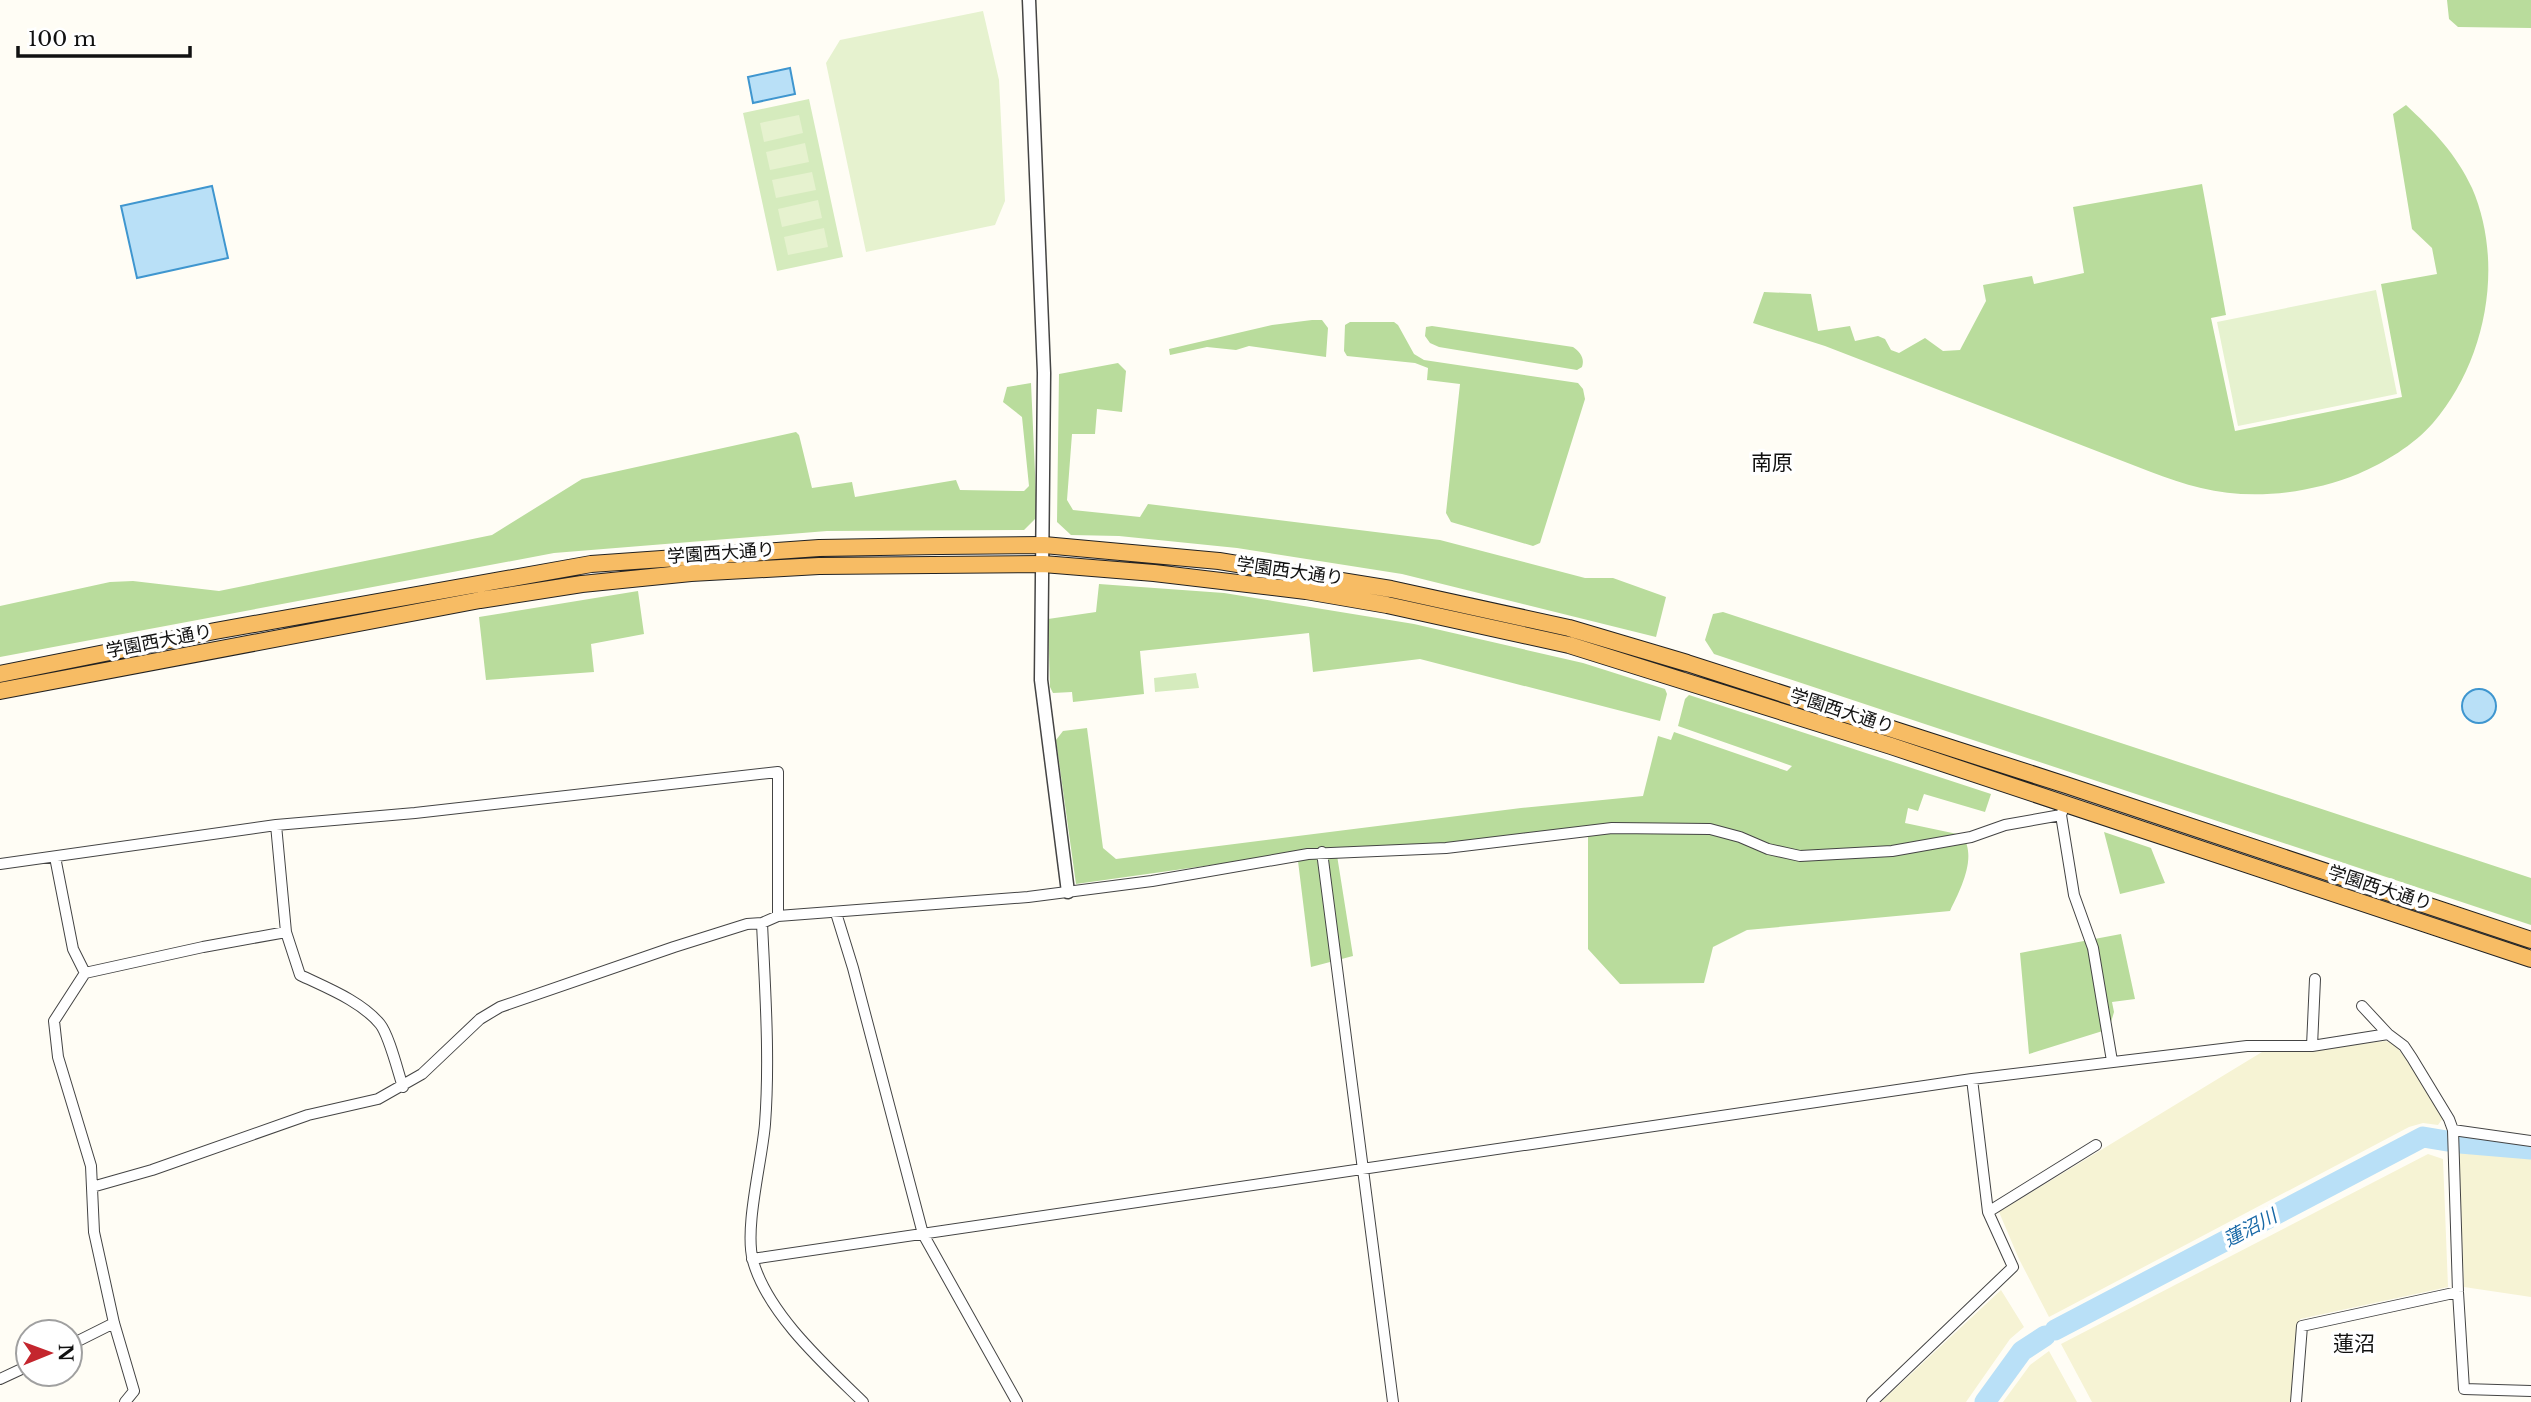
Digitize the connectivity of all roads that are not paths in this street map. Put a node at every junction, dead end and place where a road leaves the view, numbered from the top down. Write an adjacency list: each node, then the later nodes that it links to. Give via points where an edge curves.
1 (1029, 0): 2 (street, via 1044,373)
2 (1044, 545): 3 (highway, 学園西大通り); 4 (street); 18 (highway, 学園西大通り, via 1219,561 1308,575 1569,628 2066,785)
3 (696, 555): 5 (street); 6 (highway, 学園西大通り, via 577,567)
4 (1043, 564): 5 (highway, 学園西大通り); 8 (highway, 学園西大通り, via 1306,592 1493,627 1606,657 1878,742); 13 (street, via 1041,680)
5 (699, 572): 7 (highway, 学園西大通り, via 480,600)
6 (0, 674)
7 (0, 691)
8 (2062, 810): 10 (street, via 1970,837 1892,851 1815,856 1786,854 1725,833 1694,828 1612,828 1446,848); 19 (highway, 学園西大通り); 25 (street, via 2074,895 2093,948)
9 (276, 825): 11 (street); 15 (street, via 778,772); 17 (street)
10 (1322, 852): 13 (street); 31 (street)
11 (55, 857): 12 (street); 20 (street, via 73,949)
12 (0, 864)
13 (1068, 892): 14 (street)
14 (836, 913): 15 (street); 34 (street)
15 (778, 916): 16 (street)
16 (762, 923): 27 (street, via 674,947 500,1007); 35 (street, via 766,1103 751,1229)
17 (286, 932): 20 (street); 27 (street, via 300,975 366,1011 382,1026)
18 (2531, 940)
19 (2531, 959)
20 (85, 973): 32 (street, via 54,1021 58,1056 91,1166)
21 (2315, 979): 24 (street)
22 (2362, 1006): 23 (street)
23 (2388, 1034): 24 (street); 28 (street, via 2412,1058)
24 (2312, 1046): 25 (street, via 2247,1046)
25 (2112, 1061): 26 (street)
26 (1972, 1079): 31 (street); 33 (street)
27 (403, 1087): 32 (street, via 378,1099 308,1115 152,1170)
28 (2453, 1130): 29 (street); 36 (street)
29 (2531, 1140)
30 (2096, 1145): 33 (street)
31 (1362, 1171): 34 (street); 44 (street)
32 (92, 1186): 37 (street, via 94,1232)
33 (1987, 1212): 45 (street, via 2013,1267)
34 (923, 1234): 35 (street); 43 (street)
35 (752, 1259): 42 (street, via 766,1294 813,1352)
36 (2458, 1292): 39 (street); 46 (street, via 2302,1326)
37 (114, 1323): 38 (street); 41 (street, via 134,1391)
38 (84, 1338)
39 (2464, 1389): 40 (street); 47 (street)
40 (2531, 1391)
41 (125, 1402)
42 (863, 1402)
43 (1017, 1402)
44 (1393, 1402)
45 (1872, 1402)
46 (2295, 1402)
47 (2464, 1402)

